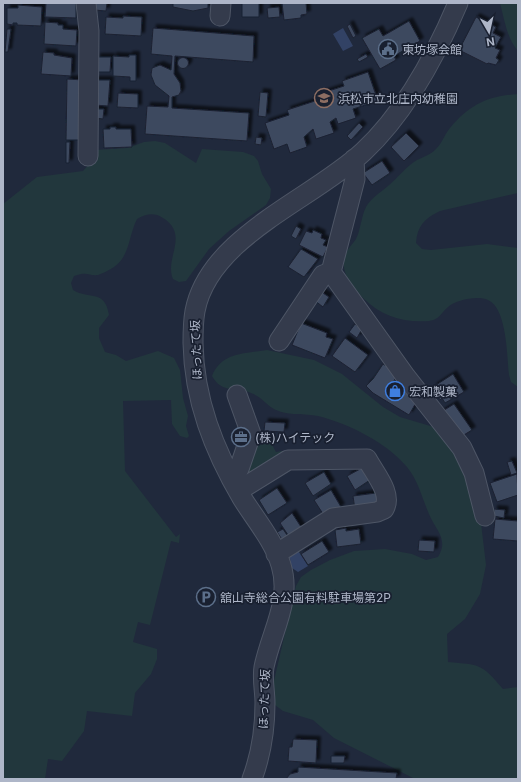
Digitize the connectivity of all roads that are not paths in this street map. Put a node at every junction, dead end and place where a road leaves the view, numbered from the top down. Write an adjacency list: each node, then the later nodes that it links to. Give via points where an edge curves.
1 (86, 3): 3 (street, via 89,31)
2 (458, 3): 4 (street, ほったて坂, via 435,50 399,110 382,132)
3 (88, 156)
4 (354, 159): 5 (street, via 355,179); 8 (street, ほったて坂, via 238,242 220,259 200,293 194,312 195,372 208,429)
5 (331, 272): 6 (street, via 323,274); 10 (street, via 462,448 474,473)
6 (279, 341)
7 (237, 395): 8 (street, via 251,434 239,469)
8 (229, 474): 9 (street, ほったて坂)
9 (238, 490): 11 (street, ほったて坂); 11 (street, via 288,460 367,460 387,495 388,503 384,509 333,518)
10 (485, 516)
11 (276, 554): 12 (street, ほったて坂, via 283,576 284,600 264,669 264,728)
12 (252, 779)

